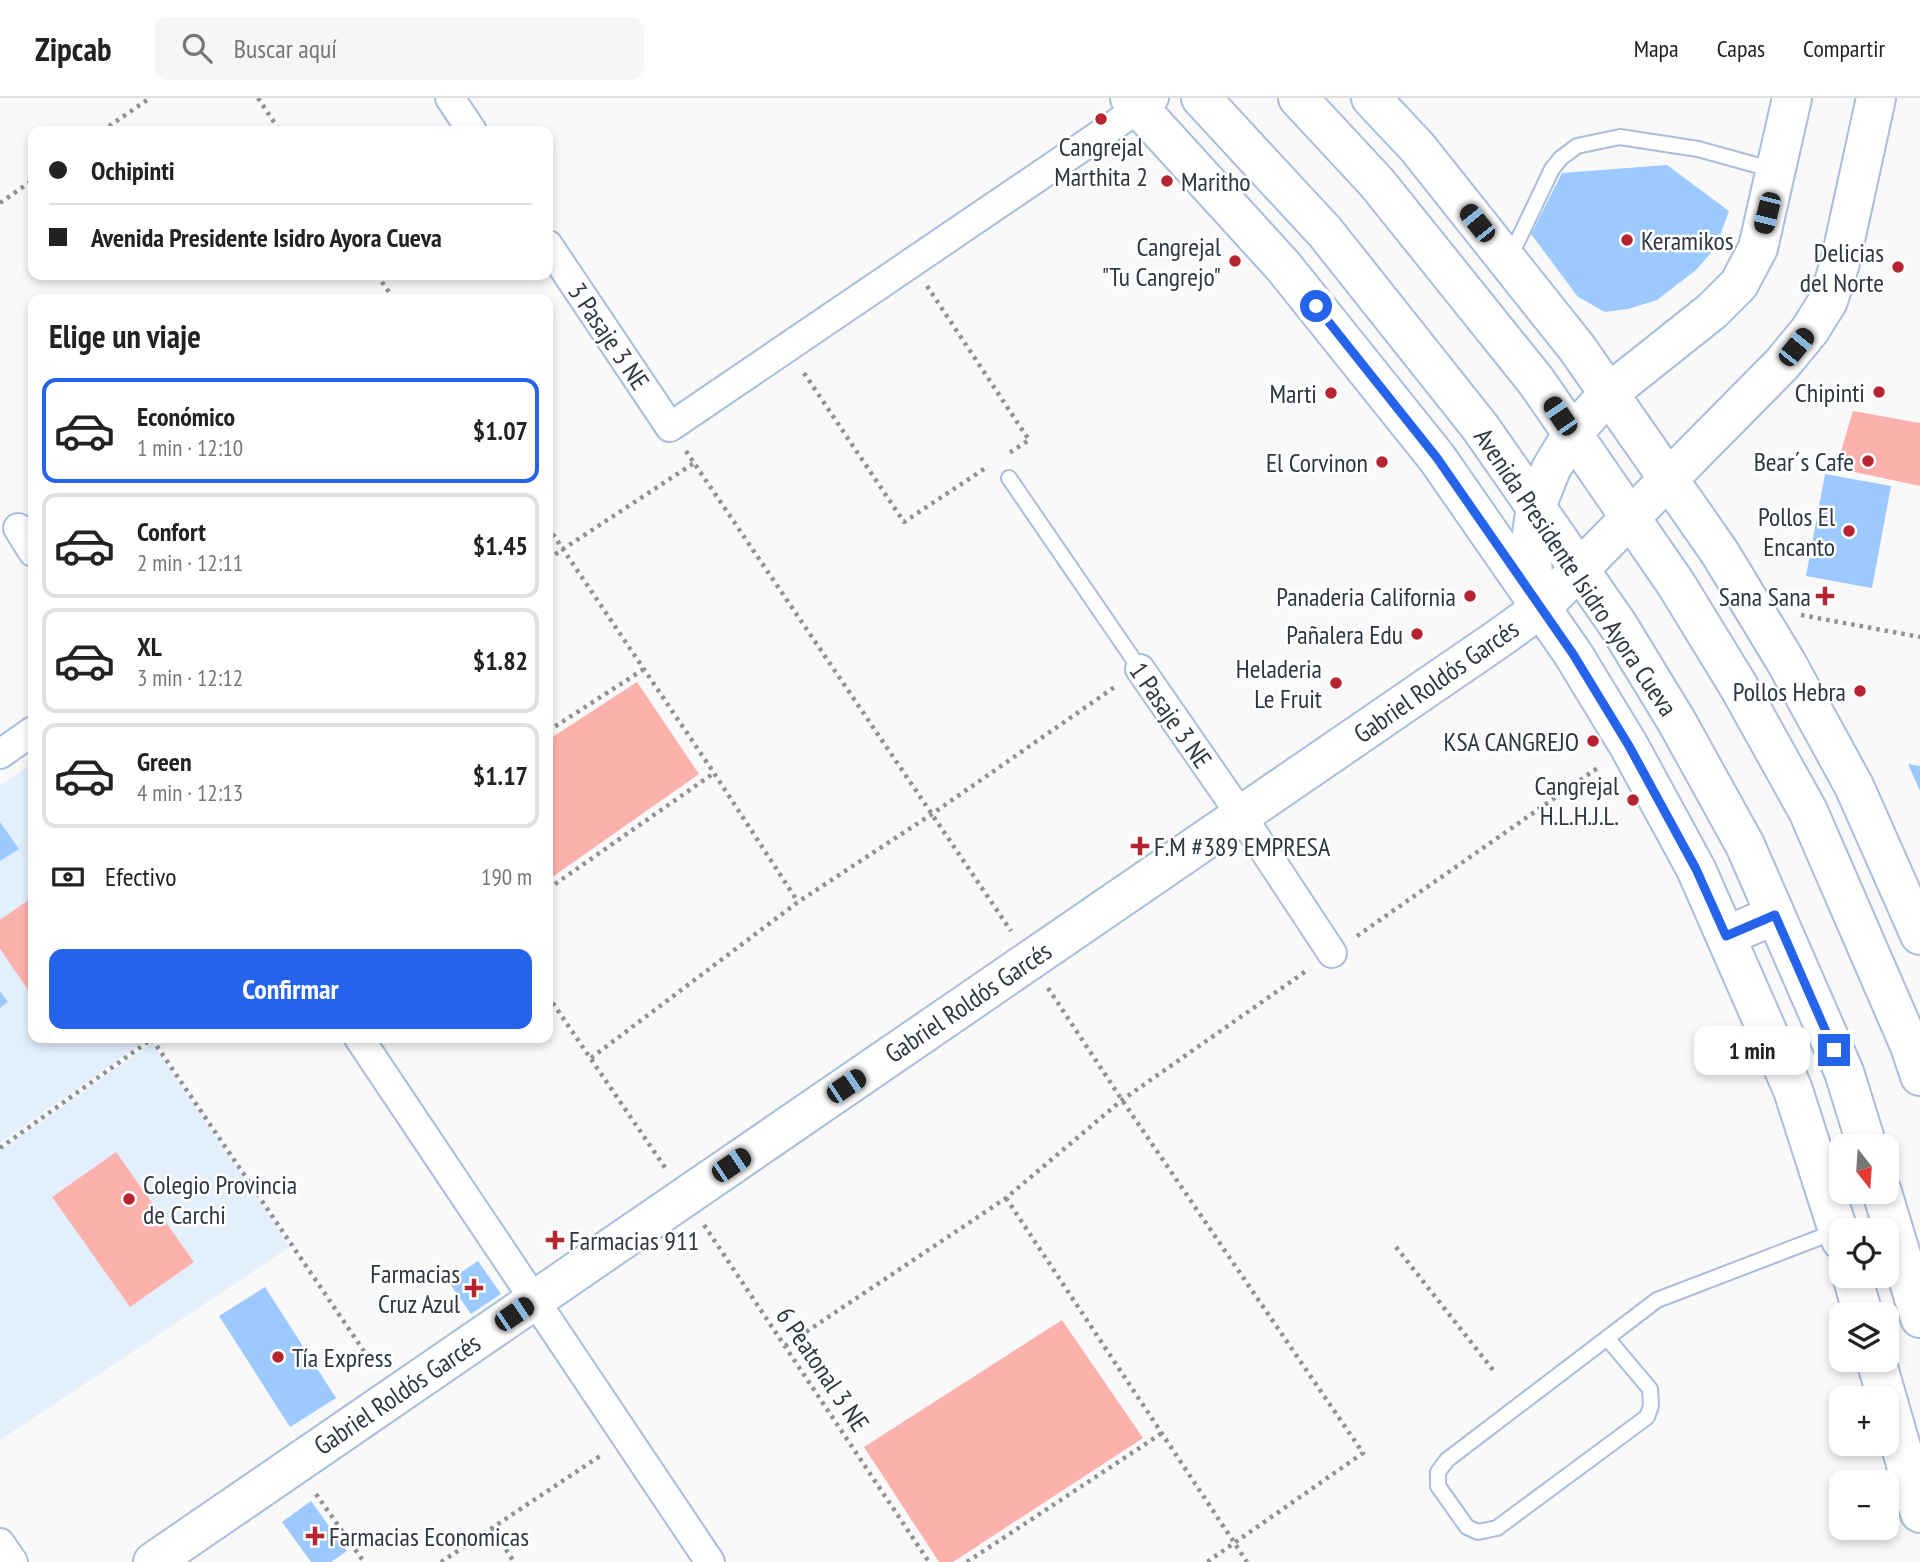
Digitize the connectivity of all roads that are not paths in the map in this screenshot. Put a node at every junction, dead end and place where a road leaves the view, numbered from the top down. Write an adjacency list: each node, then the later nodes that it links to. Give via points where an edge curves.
1 (450, 98): 8 (street)
2 (1201, 98): 16 (main road, Avenida Presidente Isidro Ayora Cueva, via 1325,232 1480,427)
3 (1298, 98): 13 (main road, via 1377,183)
4 (1371, 98): 11 (main road, via 1417,147)
5 (1792, 98): 9 (main road, Gabriel Roldós Garcés)
6 (1876, 98): 15 (main road, Gabriel Roldós Garcés, via 1828,301 1782,364)
7 (1141, 101): 10 (street, 3 Pasaje 3 NE, via 670,427); 21 (main road, Avenida Presidente Isidro Ayora Cueva, via 1283,265 1414,428)
8 (469, 126)
9 (1776, 171): 11 (lane, via 1698,149 1620,137 1577,146 1552,169); 12 (main road, Gabriel Roldós Garcés, via 1758,248 1739,284)
10 (553, 252)
11 (1508, 261): 12 (main road)
12 (1609, 393): 13 (main road, Gabriel Roldós Garcés); 15 (main road)
13 (1572, 434): 16 (main road, Gabriel Roldós Garcés); 17 (main road)
14 (1009, 478): 22 (lane, 1 Pasaje 3 NE)
15 (1668, 478): 17 (main road, Gabriel Roldós Garcés); 27 (main road, via 1786,662 1854,786)
16 (1536, 507): 20 (main road, Avenida Presidente Isidro Ayora Cueva); 21 (main road, Gabriel Roldós Garcés, via 1531,540)
17 (1630, 517): 20 (main road, Gabriel Roldós Garcés); 31 (main road, via 1739,687 1808,811)
18 (18, 528): 19 (street)
19 (28, 544)
20 (1580, 568): 21 (main road, Gabriel Roldós Garcés); 26 (main road, Avenida Presidente Isidro Ayora Cueva, via 1677,722 1745,845)
21 (1541, 608): 25 (main road, Gabriel Roldós Garcés); 28 (main road, Avenida Presidente Isidro Ayora Cueva, via 1629,746 1696,869)
22 (1140, 669): 25 (street, 1 Pasaje 3 NE)
23 (28, 734): 24 (street)
24 (0, 754)
25 (1241, 815): 29 (street, 1 Pasaje 3 NE); 36 (main road, Gabriel Roldós Garcés)
26 (1775, 915): 28 (main road); 32 (main road, Avenida Presidente Isidro Ayora Cueva, via 1844,1072)
27 (1920, 935)
28 (1726, 936): 34 (main road, Avenida Presidente Isidro Ayora Cueva, via 1793,1090)
29 (1332, 953)
30 (362, 1043): 36 (street)
31 (1920, 1076)
32 (1863, 1134)
33 (1886, 1204): 37 (main road)
34 (1834, 1218)
35 (1829, 1239): 38 (lane, via 1657,1300)
36 (534, 1300): 43 (main road, Gabriel Roldós Garcés); 44 (street)
37 (1920, 1318)
38 (1607, 1338): 38 (lane, via 1650,1389 1647,1417 1497,1528 1478,1532 1466,1527 1438,1486 1438,1472 1447,1460)
39 (1879, 1372): 40 (main road)
40 (1920, 1513)
41 (0, 1543): 42 (street)
42 (13, 1562)
43 (153, 1562)
44 (710, 1562)

